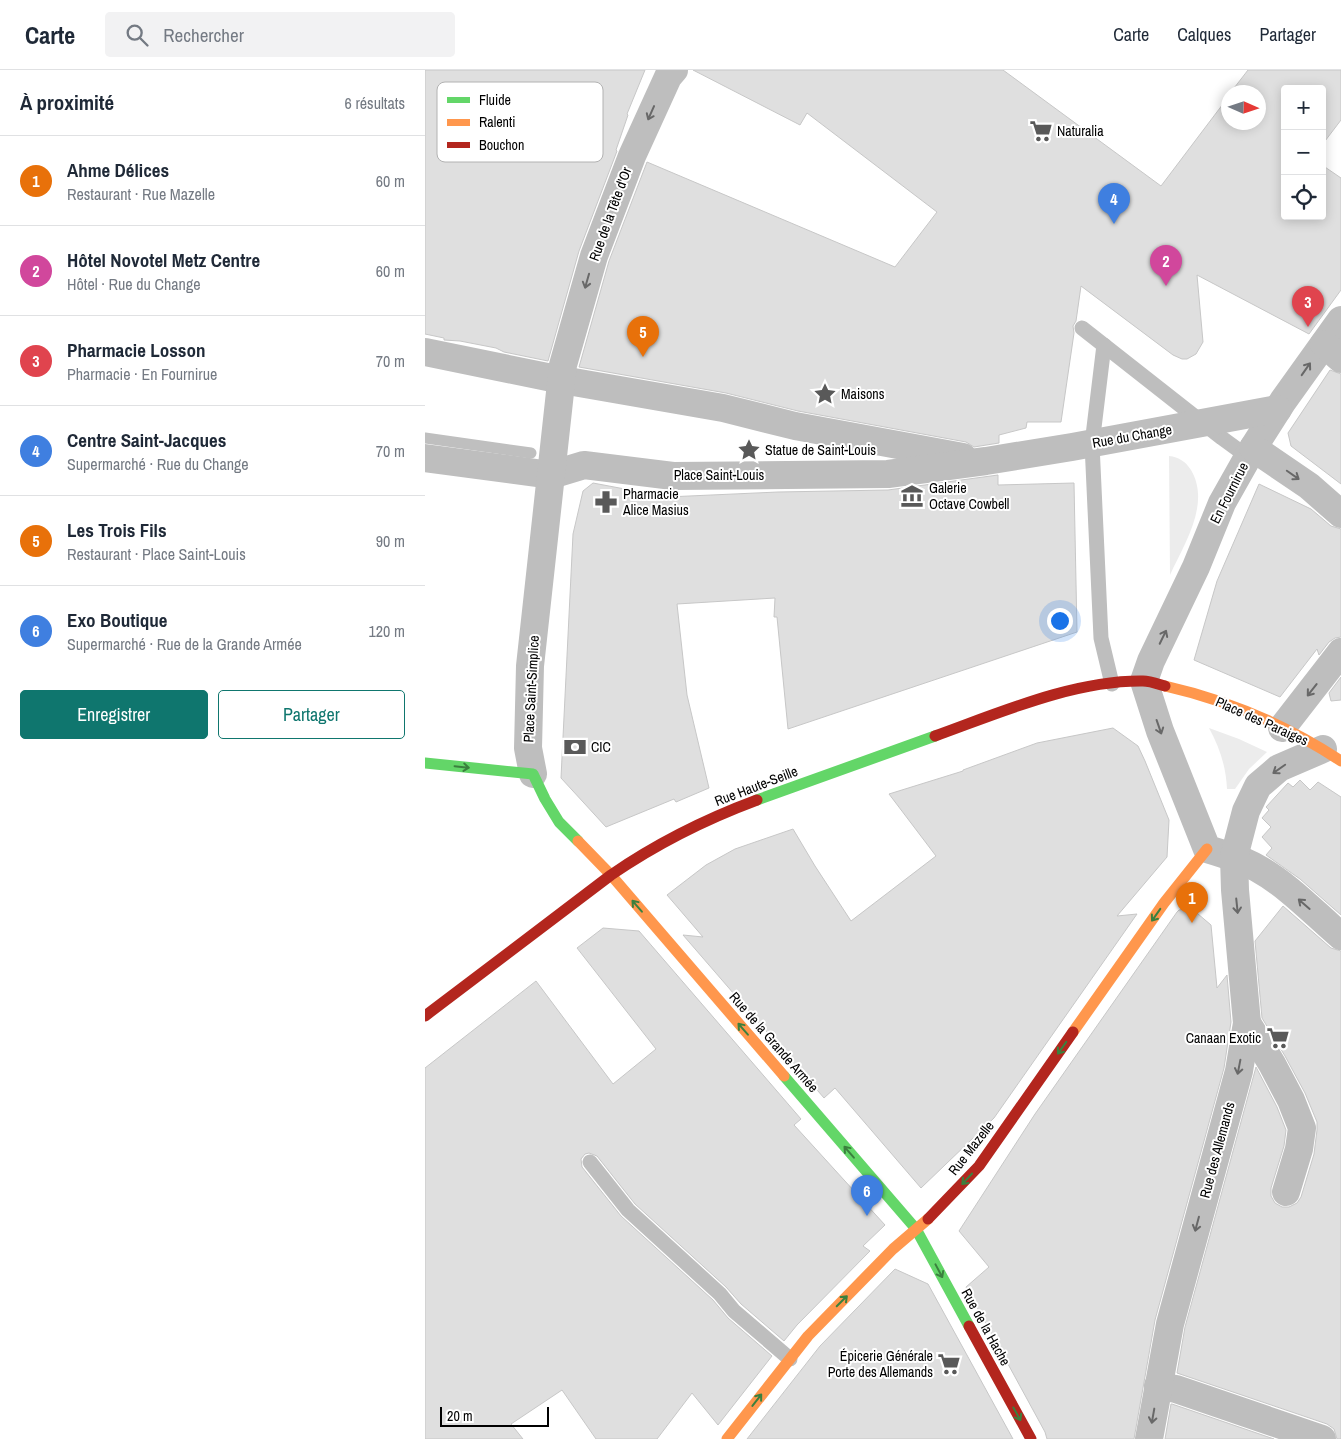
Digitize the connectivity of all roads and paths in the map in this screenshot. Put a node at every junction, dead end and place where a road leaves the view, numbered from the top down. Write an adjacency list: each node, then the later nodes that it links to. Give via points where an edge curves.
1 (666, 72): 7 (street, Rue de la Tête d'Or, one-way to 7, via 594,256)
2 (1341, 320): 6 (street, En Fournirue)
3 (1082, 328): 4 (lane)
4 (1105, 345): 9 (lane); 10 (lane)
5 (425, 352): 7 (street)
6 (1332, 352): 8 (street, En Fournirue, one-way to 6)
7 (562, 373): 13 (street, Rue du Change, via 795,426); 15 (street)
8 (1278, 409): 9 (street, Rue du Change); 11 (street, En Fournirue)
9 (1204, 423): 10 (street, Rue du Change); 11 (lane, via 1222,438)
10 (1092, 444): 13 (street, Rue du Change); 19 (lane, via 1101,638)
11 (1251, 452): 16 (street, one-way to 16, via 1309,486); 18 (street, En Fournirue, one-way to 11, via 1222,503)
12 (425, 458): 15 (street, Place Saint-Louis)
13 (986, 461): 14 (street, Rue du Change)
14 (888, 474): 15 (street, Place Saint-Louis, via 673,476 584,466)
15 (551, 475): 23 (street, Place Saint-Simplice, via 530,666 528,748)
16 (1341, 514)
17 (1341, 652): 20 (street, one-way to 20)
18 (1144, 681): 19 (street, Rue Haute-Seille); 20 (street, Place des Paraiges, via 1215,699); 24 (street, one-way to 24, via 1160,731)
19 (1112, 684): 26 (street, Rue Haute-Seille, via 1095,685 1031,702 752,802 666,840)
20 (1282, 728): 21 (street, Place des Paraiges)
21 (1332, 755): 25 (street, Place des Paraiges, one-way to 25, via 1279,768 1258,786 1246,811)
22 (425, 763): 23 (street, one-way to 23)
23 (533, 774): 26 (street, Place Saint-Simplice, via 559,822)
24 (1207, 849): 25 (street); 32 (street, Rue Mazelle, one-way to 32, via 1164,903 979,1166 937,1211)
25 (1234, 857): 27 (street, one-way to 25, via 1289,890); 29 (street, Rue des Allemands, one-way to 29)
26 (611, 875): 28 (street, Rue Haute-Seille); 32 (street, Rue de la Grande Armée, one-way to 26)
27 (1341, 936)
28 (425, 1016)
29 (1247, 1023): 31 (street, via 1291,1100 1301,1128 1299,1149); 34 (street, Rue des Allemands, one-way to 34, via 1239,1071 1170,1324)
30 (590, 1162): 33 (lane, via 628,1210 720,1294 734,1311)
31 (1286, 1192)
32 (915, 1228): 33 (street, Rue Mazelle, one-way to 32, via 808,1336); 36 (street, Rue de la Hache, one-way to 36)
33 (790, 1359): 35 (street, Rue Mazelle, one-way to 33)
34 (1158, 1386): 37 (street, Rue des Allemands, one-way to 37); 38 (street, via 1176,1388)
35 (727, 1439)
36 (1031, 1439)
37 (1149, 1439)
38 (1322, 1439)

